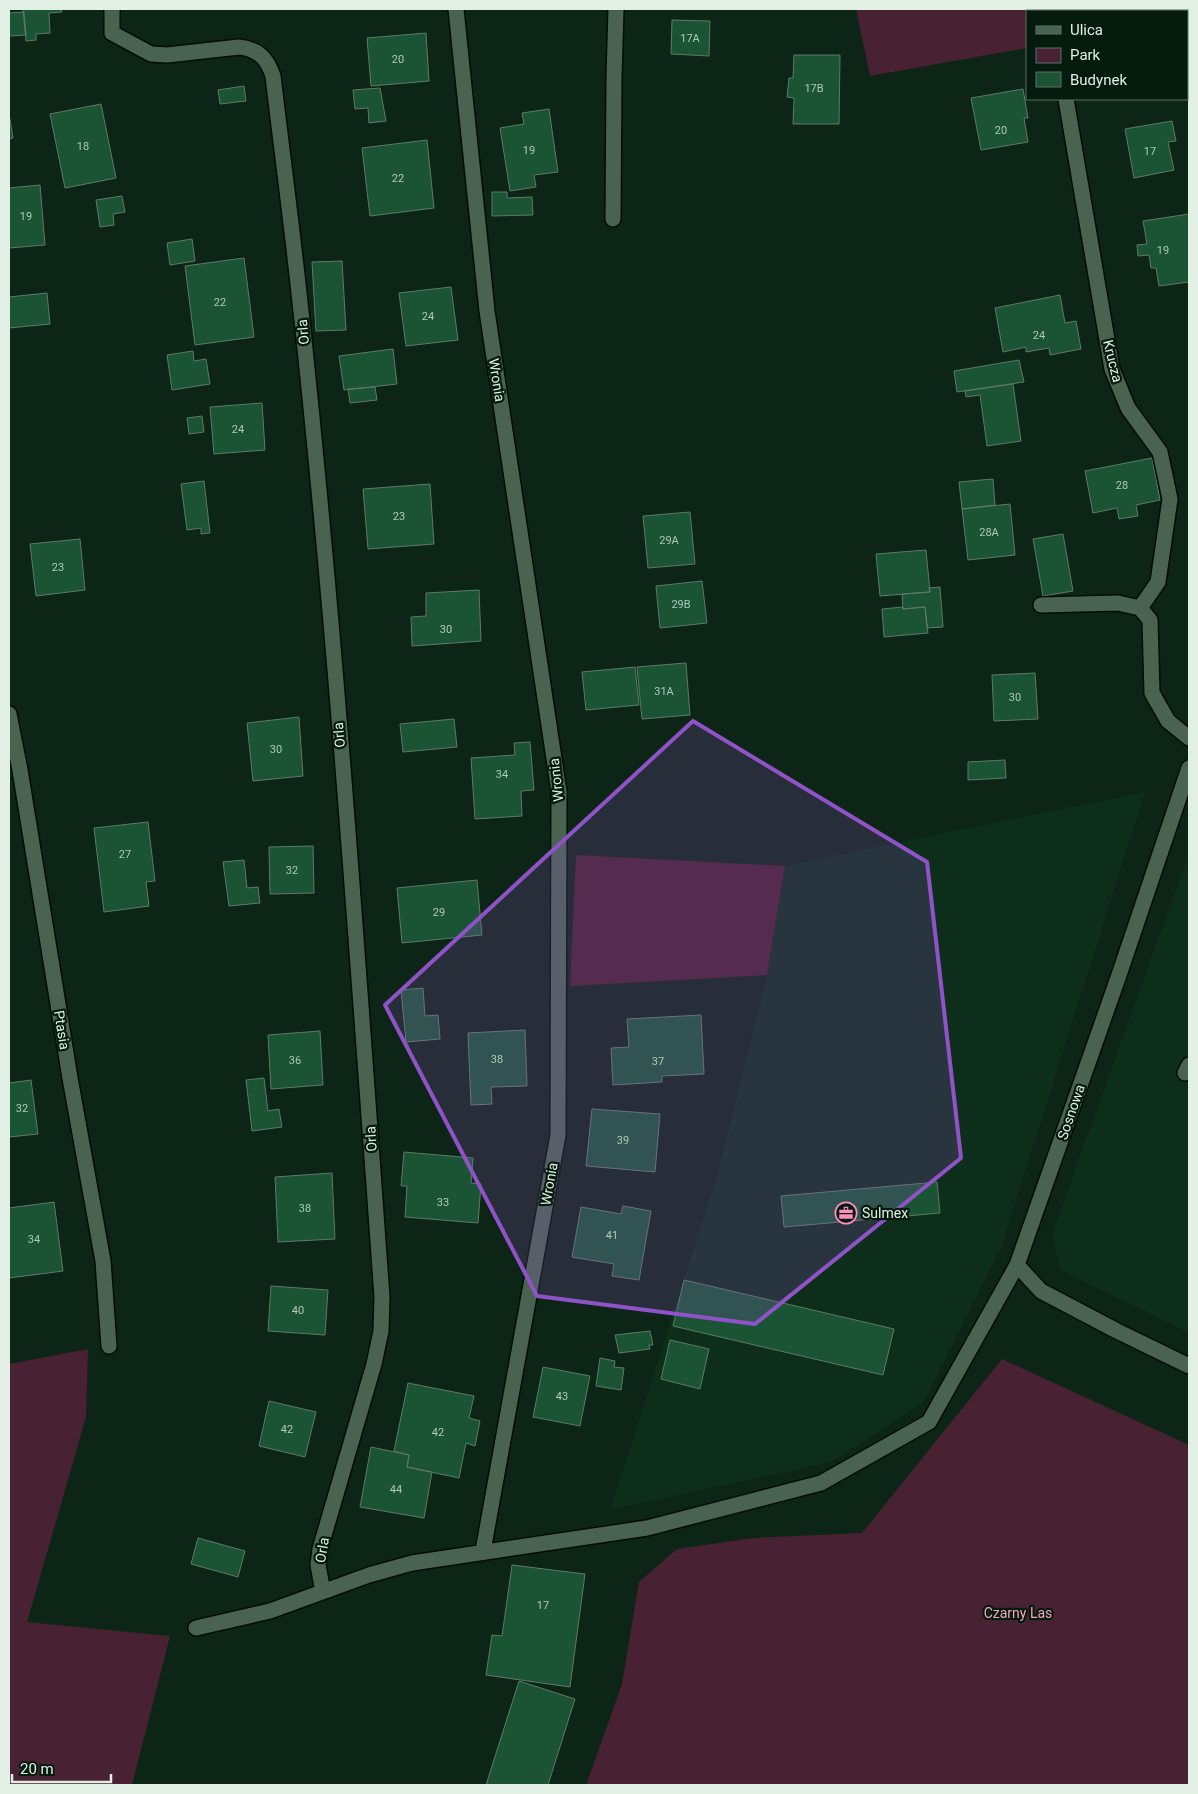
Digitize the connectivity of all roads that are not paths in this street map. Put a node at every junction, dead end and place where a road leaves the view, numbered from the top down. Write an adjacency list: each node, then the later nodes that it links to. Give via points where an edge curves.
1 (112, 9): 15 (street, Orla, via 112,33 151,54 248,48 261,56 273,76 300,302 348,828 382,1297 381,1332 374,1364 320,1549 318,1564)
2 (456, 9): 14 (street, Wronia, via 486,311 559,792 558,1135)
3 (616, 9): 5 (street)
4 (1066, 100): 7 (street, Krucza, via 1112,369 1128,408 1160,452 1170,499 1158,582)
5 (613, 219)
6 (1041, 605): 7 (street, via 1118,603)
7 (1140, 608): 9 (street, via 1150,620 1152,692 1168,721)
8 (9, 714): 12 (street, Ptasia, via 103,1261)
9 (1189, 738)
10 (1189, 768): 11 (street, Sosnowa)
11 (1017, 1264): 13 (street, via 1041,1291); 14 (street, Sosnowa, via 929,1422 821,1483 646,1528)
12 (109, 1346)
13 (1189, 1366)
14 (483, 1551): 15 (street, Sosnowa, via 412,1563)
15 (323, 1592): 16 (street, Sosnowa, via 270,1611)
16 (196, 1628)

